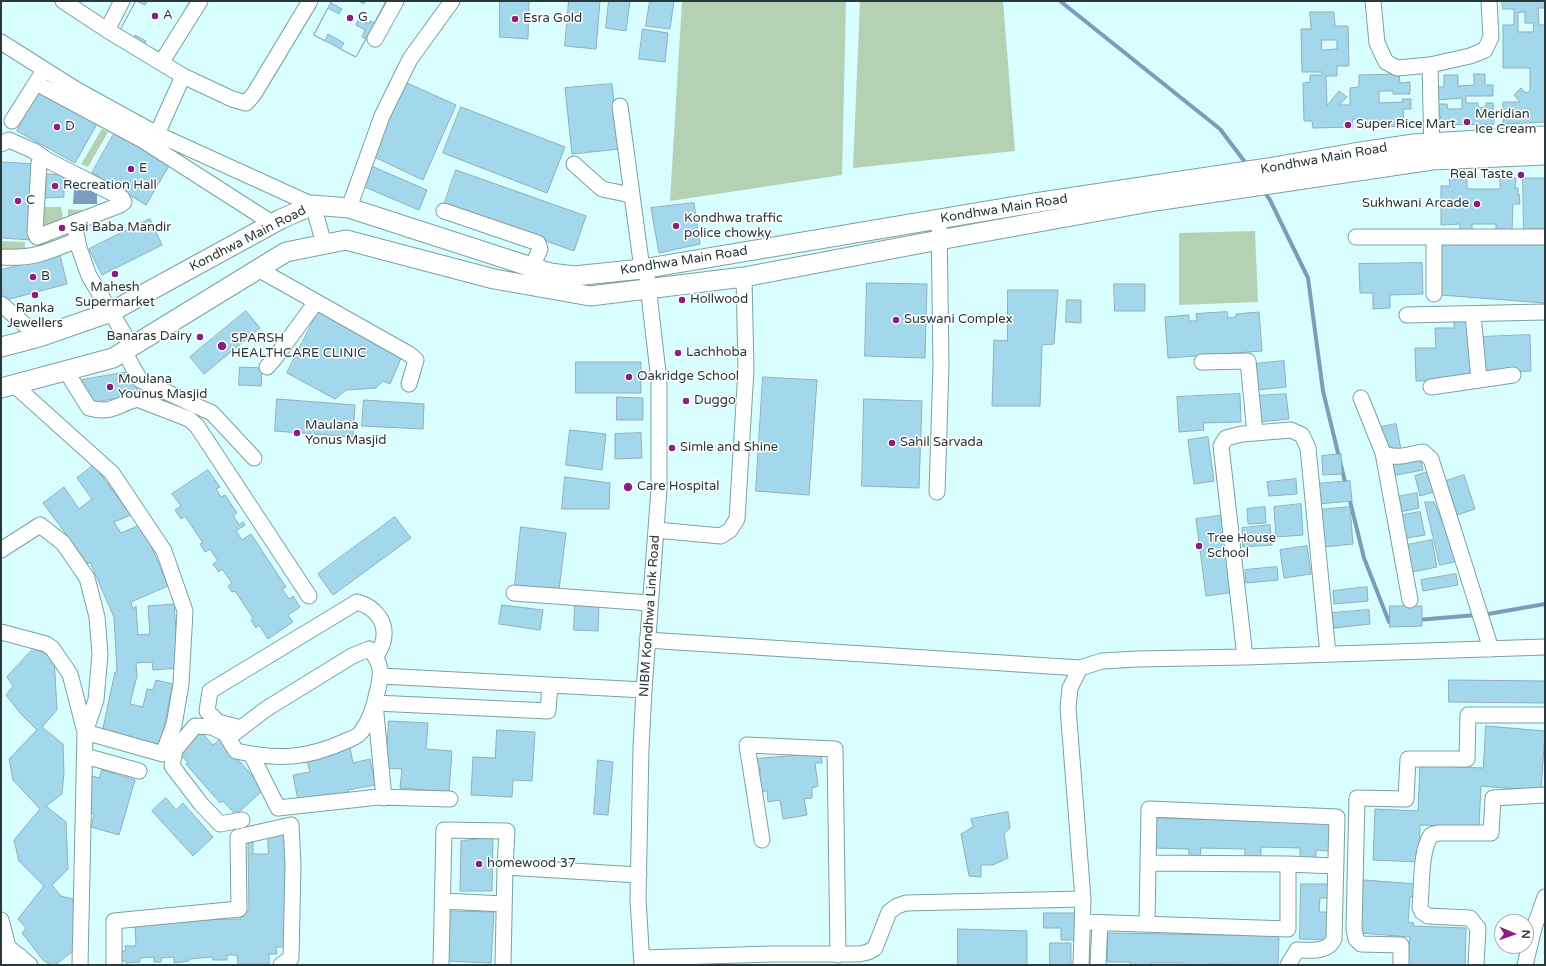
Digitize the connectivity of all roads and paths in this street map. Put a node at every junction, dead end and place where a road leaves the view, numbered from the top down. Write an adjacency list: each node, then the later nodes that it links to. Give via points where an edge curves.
1 (63, 1): 9 (street)
2 (122, 1): 9 (street)
3 (200, 1): 12 (street)
4 (310, 1): 15 (street, via 246,103)
5 (396, 1): 10 (street)
6 (452, 1): 28 (street, via 410,59 382,116)
7 (1373, 1): 13 (street, via 1377,43 1386,62 1397,68)
8 (1489, 1): 13 (street, via 1491,37 1485,50)
9 (107, 30): 12 (street)
10 (375, 39)
11 (1, 42): 14 (street)
12 (161, 63): 15 (street)
13 (1430, 65): 22 (street)
14 (44, 69): 16 (street); 19 (street)
15 (183, 76): 19 (street)
16 (36, 83): 18 (street); 32 (street, via 144,141)
17 (620, 106): 26 (street, NIBM Kondhwa Link Road)
18 (12, 121)
19 (157, 134): 27 (street)
20 (1545, 136): 22 (main road, Kondhwa Main Road)
21 (1, 144): 24 (street, via 9,140)
22 (1432, 151): 23 (main road, Kondhwa Main Road); 30 (main road, Kondhwa Main Road, via 1414,144); 37 (main road, Kondhwa Main Road)
23 (1545, 155)
24 (47, 160): 31 (street, via 39,163 35,232 37,237); 31 (street, via 122,198 124,202)
25 (574, 164): 26 (street, via 602,189)
26 (632, 195): 42 (street, NIBM Kondhwa Link Road)
27 (314, 205): 28 (main road, Kondhwa Main Road); 32 (main road, Kondhwa Main Road); 38 (street)
28 (349, 208): 41 (main road, Kondhwa Main Road)
29 (444, 211): 41 (street, via 538,243 540,249)
30 (939, 219): 37 (street); 42 (main road, Kondhwa Main Road)
31 (74, 223): 36 (street)
32 (272, 223): 48 (main road, Kondhwa Main Road)
33 (1356, 237): 34 (street)
34 (1434, 237): 35 (street); 45 (street)
35 (1545, 237)
36 (77, 240): 39 (street, via 42,255); 48 (street, via 88,276)
37 (939, 240): 43 (main road, Kondhwa Main Road); 68 (street, via 941,367)
38 (324, 244): 40 (main road, Kondhwa Main Road, via 286,252); 44 (main road, Kondhwa Main Road, via 346,240 494,279 590,296)
39 (1, 257)
40 (263, 266): 46 (street); 52 (street); 55 (main road, Kondhwa Main Road)
41 (532, 267): 42 (main road, Kondhwa Main Road, via 550,273 574,276)
42 (644, 268): 44 (street, NIBM Kondhwa Link Road)
43 (744, 277): 44 (main road, Kondhwa Main Road); 69 (street, via 746,370 737,520 730,530 721,536)
44 (649, 289): 69 (street, NIBM Kondhwa Link Road, via 659,380 659,489)
45 (1434, 294)
46 (316, 302): 57 (street); 61 (street, via 416,360)
47 (1, 304): 53 (street)
48 (111, 312): 53 (main road, Kondhwa Main Road); 55 (street)
49 (1545, 312): 50 (street)
50 (1474, 314): 51 (street); 60 (street)
51 (1407, 315)
52 (356, 316)
53 (39, 337): 54 (main road, Kondhwa Main Road)
54 (1, 347)
55 (128, 349): 58 (main road, Kondhwa Main Road, via 113,358); 67 (street, via 140,380 212,413)
56 (1202, 362): 65 (street, via 1248,361)
57 (267, 367)
58 (66, 370): 62 (main road, Kondhwa Main Road); 72 (street, via 89,408 99,411 110,410 137,399 189,419 197,426)
59 (1513, 375): 60 (street)
60 (1479, 380): 63 (street)
61 (409, 384)
62 (7, 386): 88 (street, via 112,473 164,551 185,611 181,684 174,725 163,754)
63 (1431, 387)
64 (1361, 398): 66 (street)
65 (1255, 433): 79 (street, via 1291,430 1302,435 1308,448); 81 (street, via 1226,438 1221,446)
66 (1383, 453): 73 (street); 78 (street, via 1394,457 1423,452 1431,459)
67 (254, 458)
68 (937, 492)
69 (656, 530): 74 (street, NIBM Kondhwa Link Road)
70 (1, 550): 88 (street, via 40,525 63,543 87,578 97,617 100,654 96,700)
71 (514, 593): 74 (street)
72 (309, 596)
73 (1410, 600)
74 (650, 604): 76 (street, NIBM Kondhwa Link Road)
75 (1, 632): 88 (street, via 46,644 52,648 70,674)
76 (647, 640): 82 (street); 85 (street, NIBM Kondhwa Link Road)
77 (1545, 647): 78 (street)
78 (1491, 650): 79 (street)
79 (1328, 654): 81 (street)
80 (376, 657): 83 (street); 89 (street, via 369,649 352,656 266,709); 89 (street, via 383,642 383,626 376,613 367,605 356,602 210,691 207,711 218,722)
81 (1245, 657): 82 (street, via 1102,661)
82 (1080, 668): 104 (street, via 1070,688 1068,708)
83 (381, 676): 84 (street); 86 (street)
84 (550, 685): 85 (street); 86 (street, via 548,711)
85 (644, 690): 102 (street, NIBM Kondhwa Link Road)
86 (375, 703): 90 (street, via 361,734 333,747 301,756); 94 (street)
87 (1545, 715): 123 (street, via 1468,715 1467,759 1408,759 1406,799 1357,798 1354,929 1356,939 1362,944 1401,945)
88 (85, 732): 91 (street)
89 (236, 732): 90 (street, via 228,738 236,751); 96 (street, via 195,726 175,750 172,766 220,824)
90 (251, 754): 94 (street, via 278,808)
91 (85, 756): 92 (street); 115 (street)
92 (139, 771)
93 (1545, 795): 124 (street, via 1493,798 1491,833 1438,834 1431,835 1427,840 1420,907 1428,916 1470,918 1474,922 1478,928)
94 (384, 798): 95 (street)
95 (450, 799)
96 (242, 820)
97 (762, 840): 111 (street, via 747,746 835,749)
98 (1148, 863): 99 (street); 100 (street, via 1149,809 1337,818); 110 (street)
99 (1288, 864): 100 (street); 110 (street, via 1288,929)
100 (1335, 866): 122 (street, via 1334,939 1323,949 1297,950)
101 (505, 867): 102 (street); 105 (street, via 507,831 444,830); 106 (street)
102 (639, 875): 114 (street, NIBM Kondhwa Link Road)
103 (1545, 897): 125 (street)
104 (1083, 899): 108 (street); 111 (street, via 906,904 889,912 875,948 859,954)
105 (442, 901): 106 (street); 118 (street)
106 (504, 904): 119 (street)
107 (1, 920): 113 (street, via 8,947)
108 (1083, 922): 109 (street); 120 (street)
109 (1100, 923): 110 (street); 121 (street)
110 (1147, 924)
111 (838, 954): 114 (street)
112 (1, 958): 113 (street)
113 (25, 961)
114 (642, 961)
115 (80, 965)
116 (114, 965): 117 (street, via 114,921 238,909 238,837 291,825 291,958)
117 (281, 965)
118 (441, 965)
119 (503, 965)
120 (1081, 965)
121 (1098, 965)
122 (1288, 965)
123 (1401, 965)
124 (1476, 965)
125 (1525, 965)

